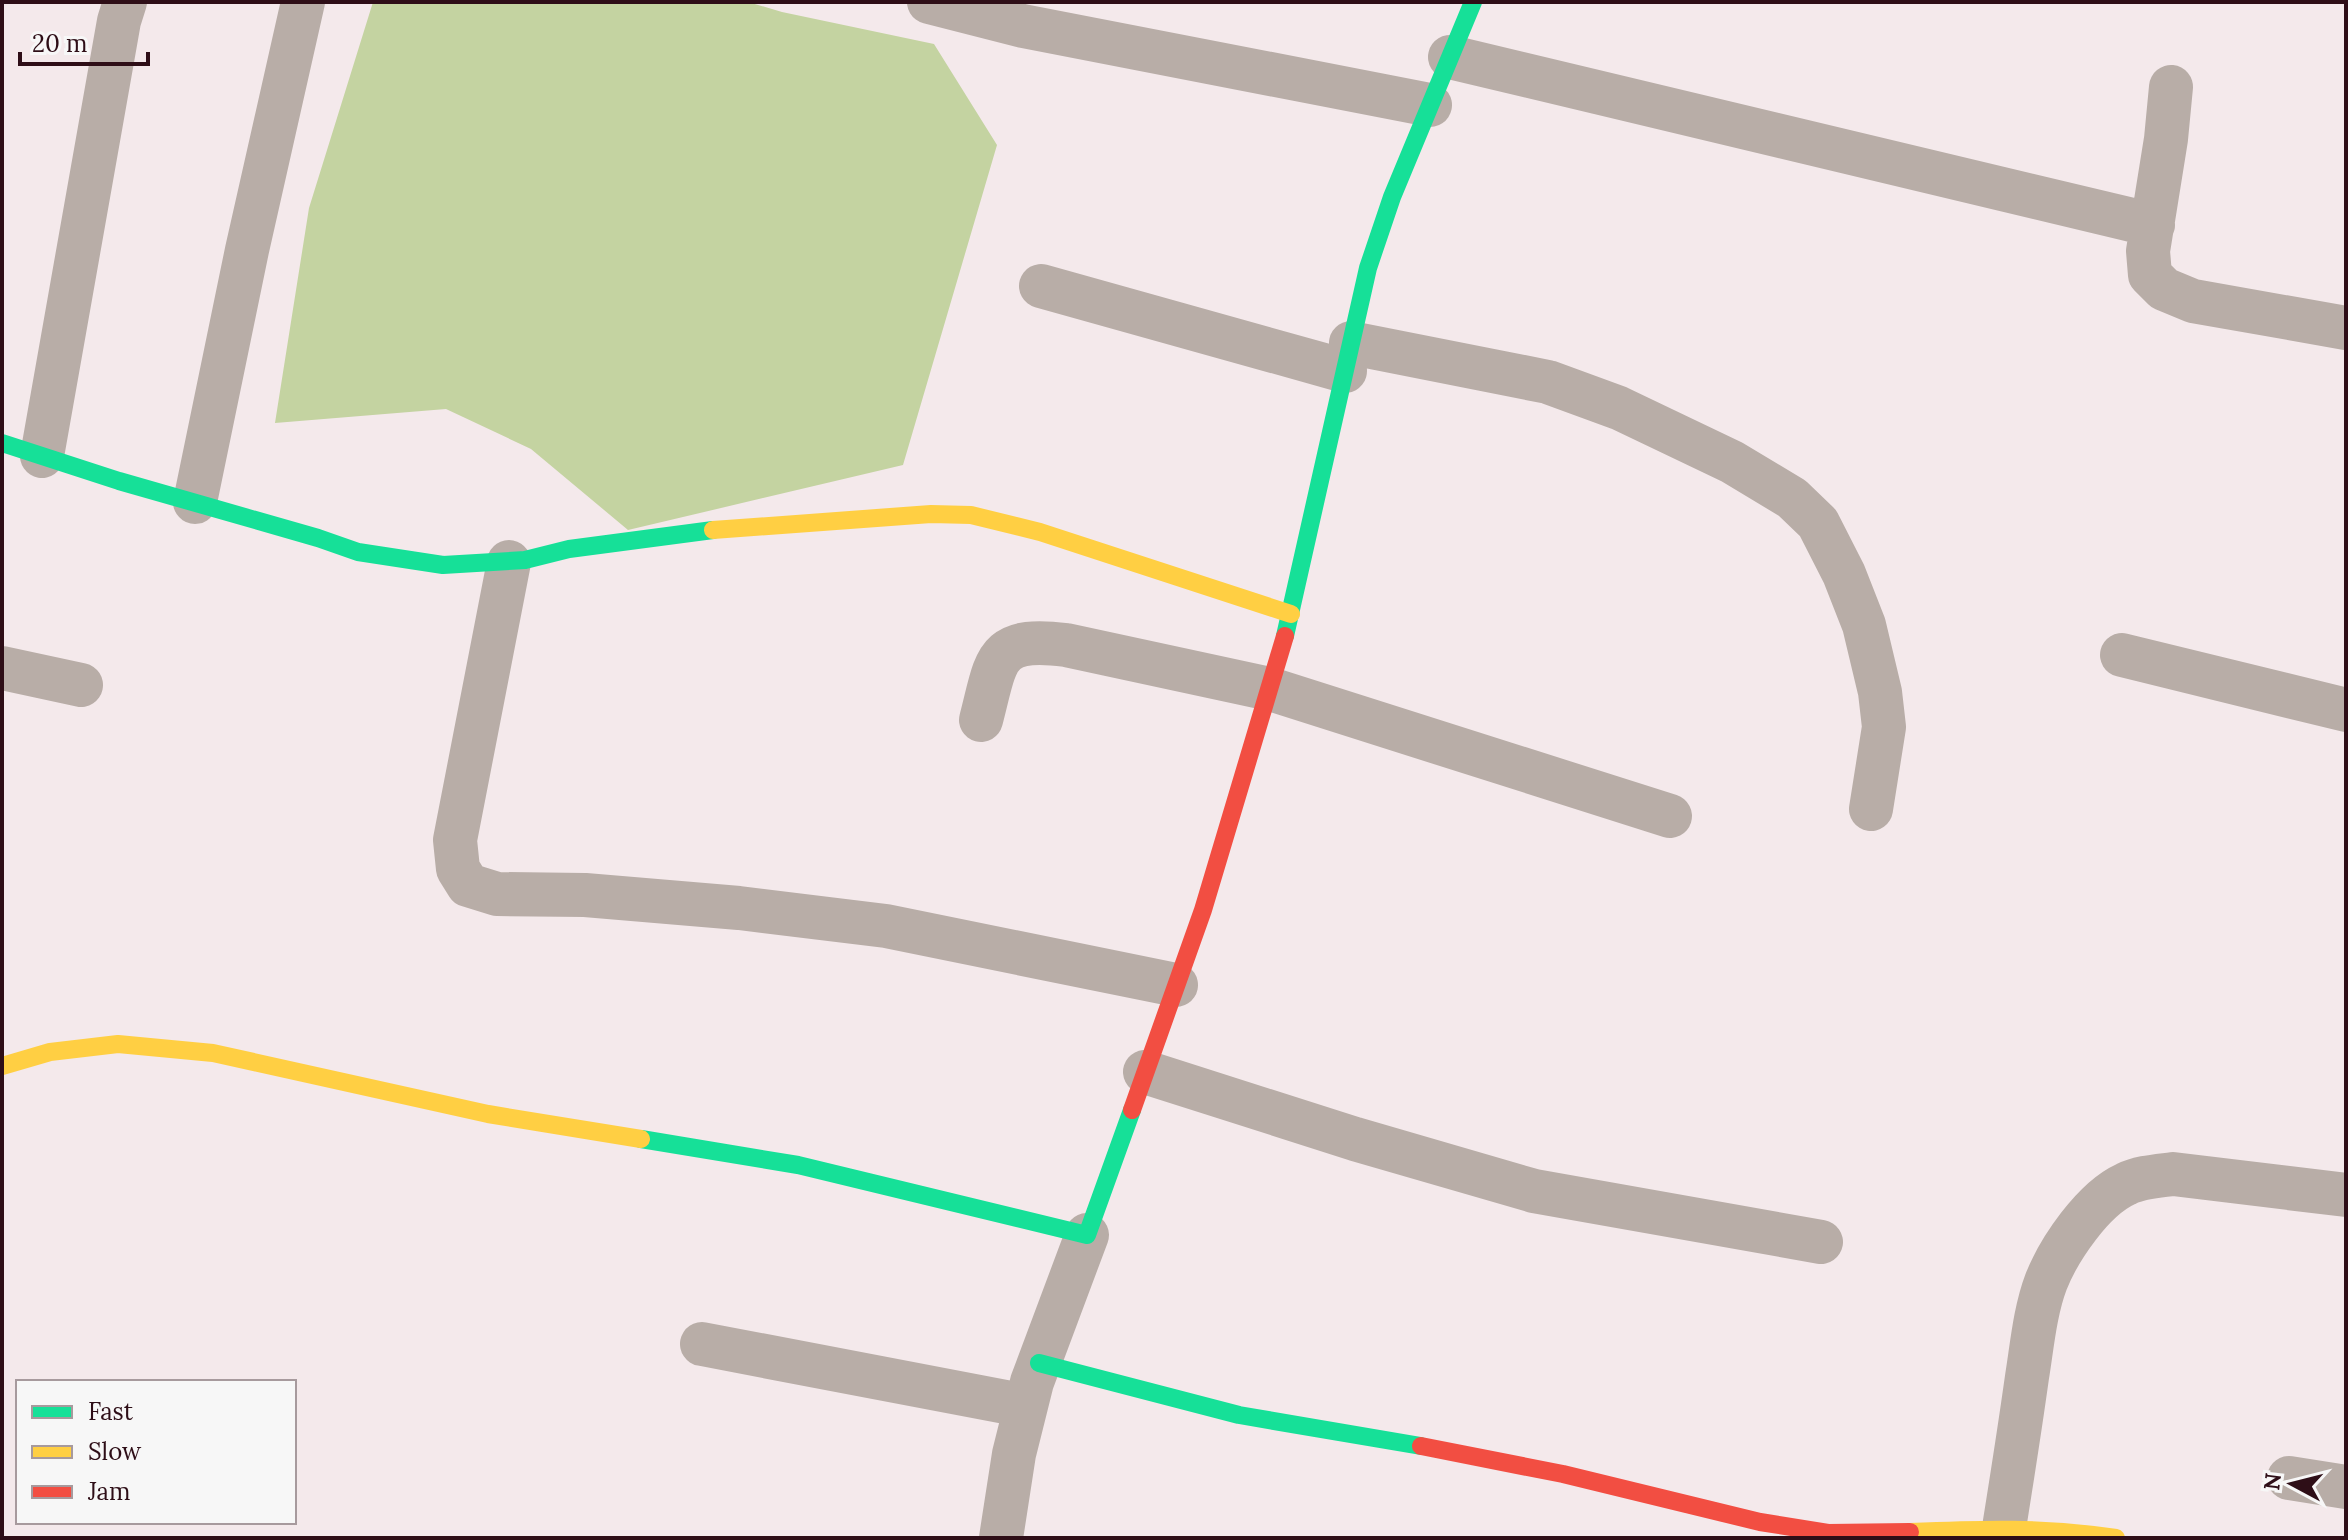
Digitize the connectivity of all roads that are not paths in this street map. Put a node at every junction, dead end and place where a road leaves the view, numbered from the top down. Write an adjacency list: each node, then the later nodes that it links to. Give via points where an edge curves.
1 (125, 2): 12 (street)
2 (303, 2): 13 (street)
3 (929, 2): 7 (street, via 1023,26)
4 (1473, 2): 5 (street)
5 (1450, 57): 7 (street); 8 (street)
6 (2171, 87): 8 (street)
7 (1430, 105): 11 (street, via 1368,268)
8 (2153, 225): 10 (street, via 2150,275 2164,289 2193,301)
9 (1041, 286): 11 (street)
10 (2346, 328)
11 (1348, 357): 15 (street); 22 (street, via 1548,382 1619,408 1732,462 1792,498 1818,523 1864,625 1884,727)
12 (22, 450): 13 (street)
13 (195, 502): 14 (street, via 358,552 443,565)
14 (509, 562): 15 (street, via 709,530 971,515 1040,532); 24 (street, via 455,840 458,869 468,885 497,894 585,895 886,926)
15 (1291, 614): 19 (street)
16 (2122, 655): 20 (street)
17 (2, 668): 18 (street)
18 (81, 685)
19 (1270, 689): 21 (street, via 1036,641 1009,648 996,665); 23 (street); 24 (street)
20 (2346, 710)
21 (981, 720)
22 (1871, 809)
23 (1670, 816)
24 (1176, 985): 26 (street)
25 (2, 1066): 28 (street, via 50,1052 118,1044 213,1053 488,1114 798,1165)
26 (1145, 1072): 28 (street); 29 (street, via 1534,1191)
27 (2346, 1195): 35 (street, via 2173,1174 2126,1184 2111,1193 2073,1233 2045,1285)
28 (1087, 1235): 31 (street)
29 (1821, 1242)
30 (702, 1344): 32 (street)
31 (1039, 1363): 32 (street); 35 (street, via 1239,1415 1563,1474 1760,1522 1828,1533)
32 (1026, 1406): 36 (street)
33 (2289, 1478): 34 (street)
34 (2346, 1487)
35 (2004, 1528): 37 (street)
36 (1001, 1538)
37 (2116, 1538)

